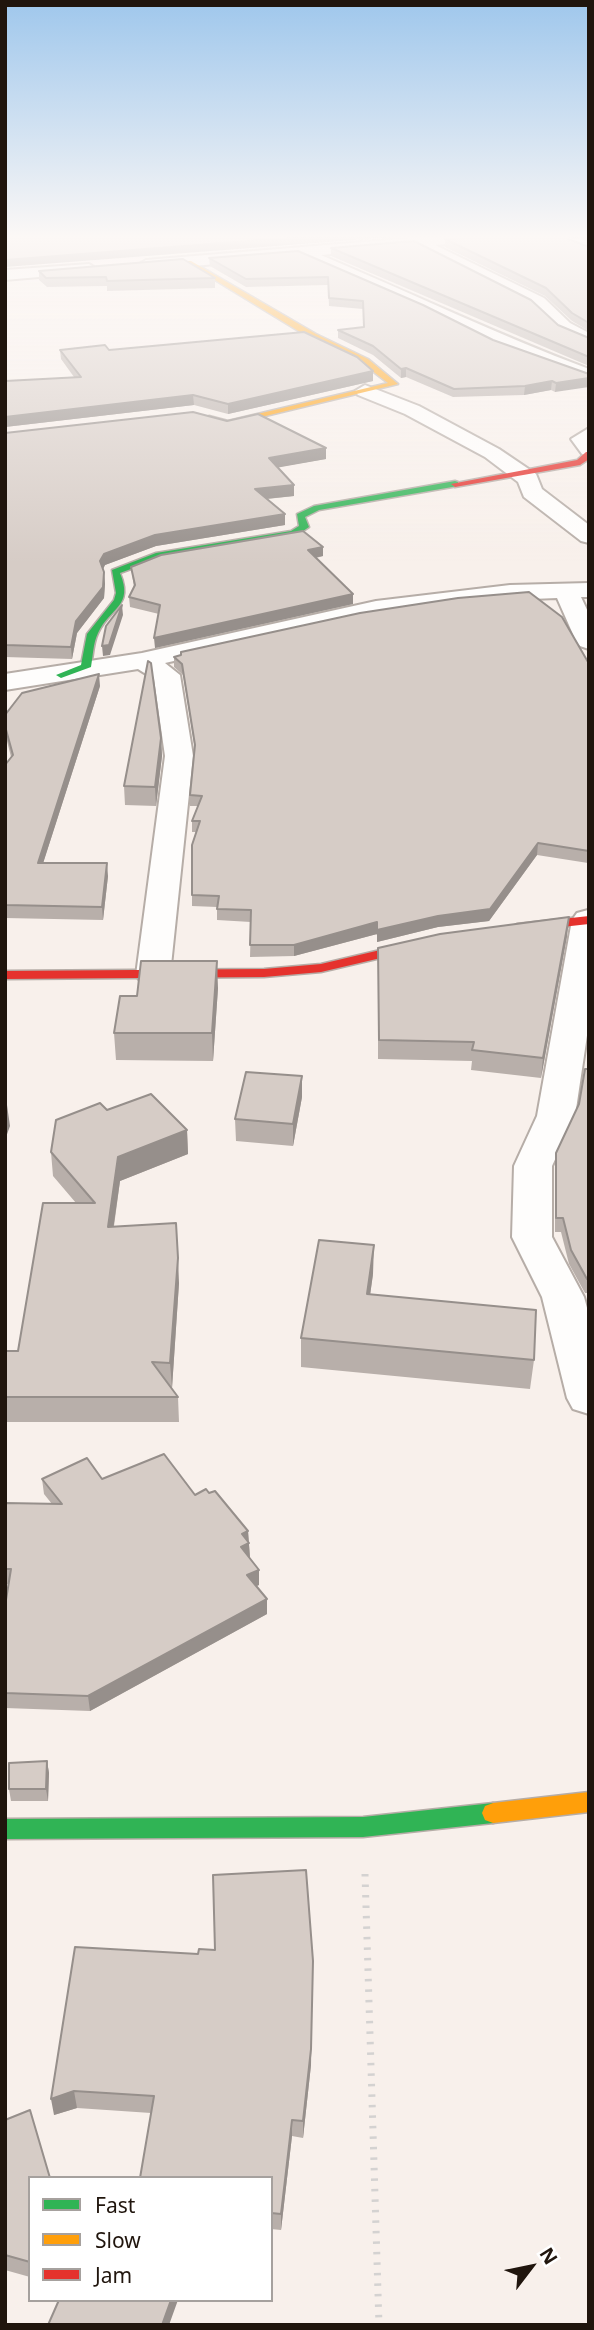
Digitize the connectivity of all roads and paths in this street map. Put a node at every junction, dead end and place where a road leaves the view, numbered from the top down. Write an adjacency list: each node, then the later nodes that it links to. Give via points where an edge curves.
1 (335, 347): 4 (street, via 365,361 394,384)
2 (512, 347): 3 (street)
3 (589, 375)
4 (365, 391): 5 (street, via 228,423); 8 (street, via 412,410)
5 (194, 414)
6 (589, 434): 7 (street, via 581,439)
7 (589, 452): 8 (street, via 580,462)
8 (520, 473): 9 (street, via 528,479 532,492); 13 (street, via 317,508 302,512 304,527 294,533 156,555 115,572 123,585 123,597 92,633 86,667)
9 (589, 536)
10 (577, 590): 11 (street); 12 (street, via 445,598 376,608)
11 (589, 641)
12 (142, 662): 13 (street); 19 (street, via 167,675 179,756)
13 (61, 675): 14 (street)
14 (5, 682)
15 (588, 920): 16 (street); 20 (street, via 555,1116 533,1167 532,1237 563,1297)
16 (505, 929)
17 (438, 940): 19 (street, via 321,968)
18 (5, 975): 19 (street)
19 (153, 975)
20 (589, 1398)
21 (589, 1802): 22 (street)
22 (363, 1827): 23 (street); 24 (path)
23 (5, 1829)
24 (379, 2325)

